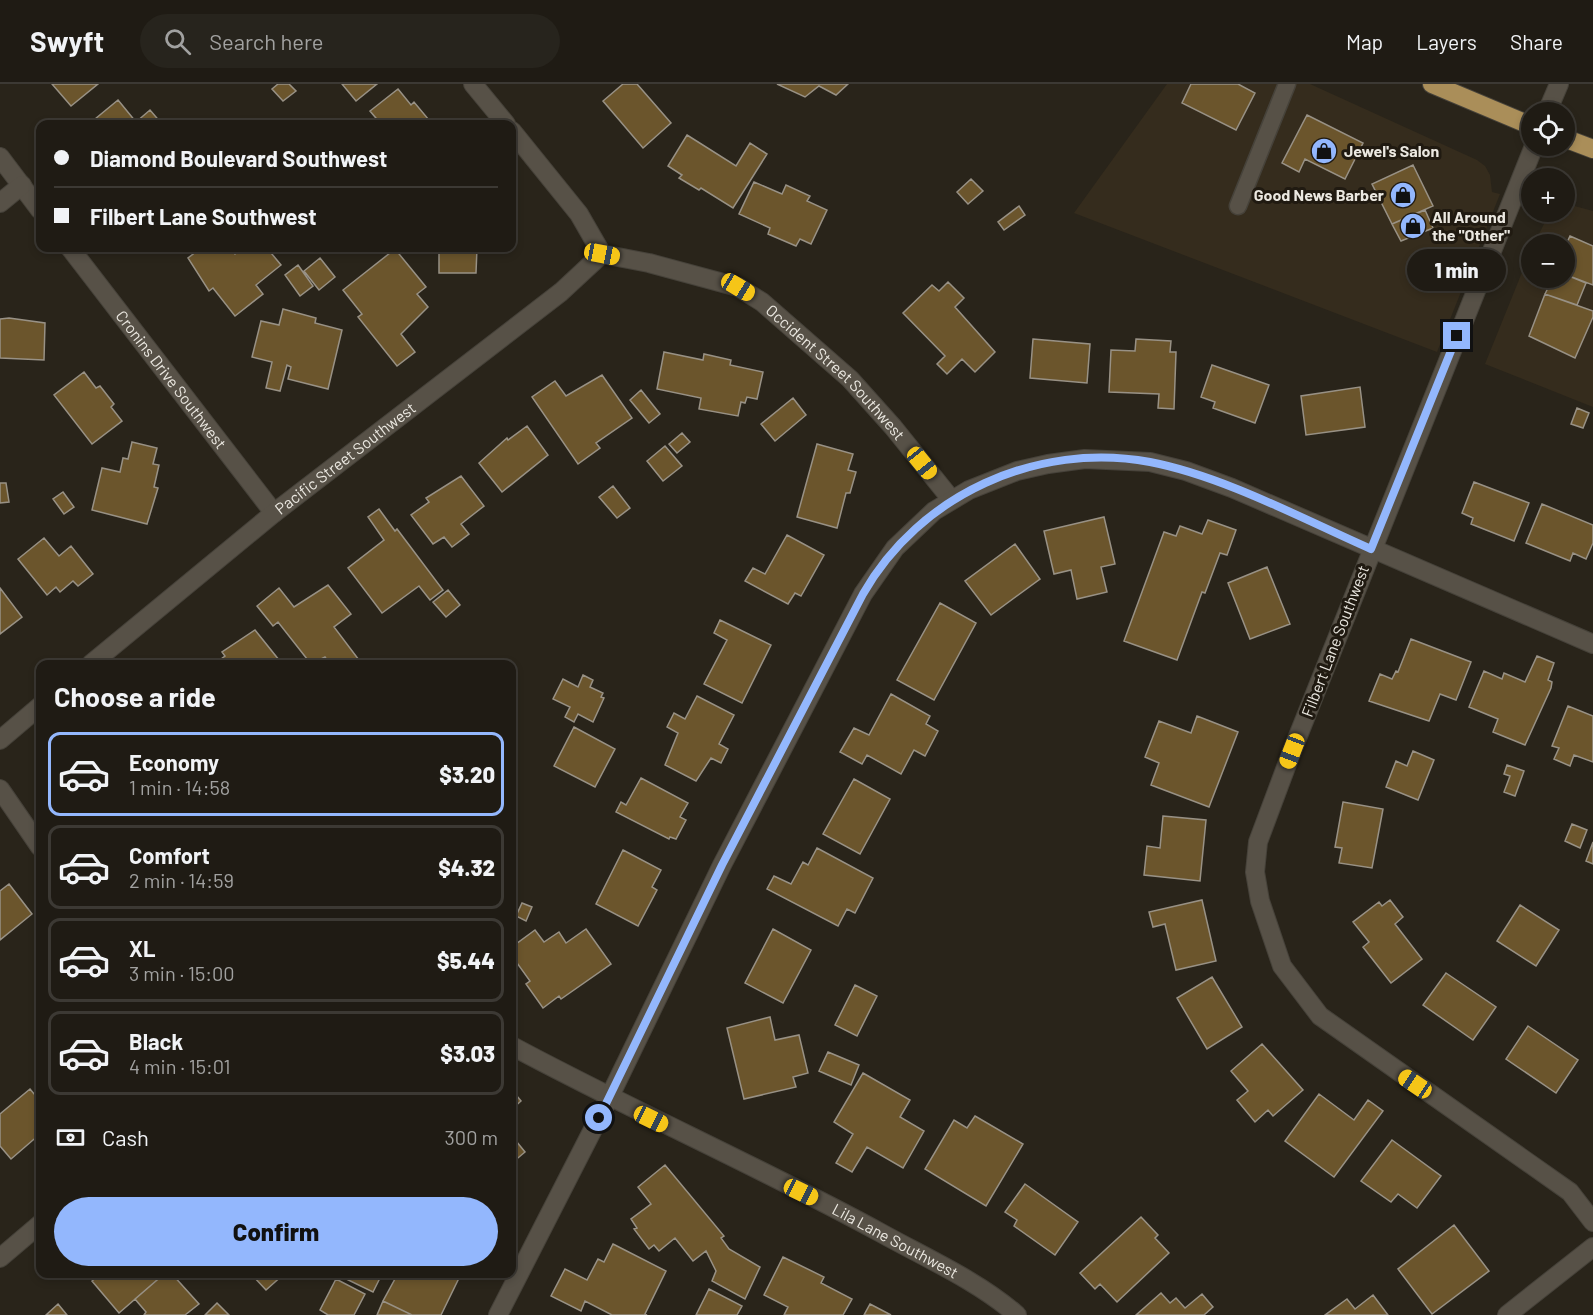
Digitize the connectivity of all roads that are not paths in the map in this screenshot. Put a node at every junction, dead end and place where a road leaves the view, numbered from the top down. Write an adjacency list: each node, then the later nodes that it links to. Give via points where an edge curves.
1 (473, 84): 6 (street)
2 (1287, 84): 16 (lane)
3 (1432, 84): 7 (main road)
4 (1558, 84): 5 (street)
5 (1551, 102)
6 (503, 120)
7 (1521, 121)
8 (516, 136): 18 (street, via 579,214)
9 (1575, 142): 10 (main road)
10 (1593, 149)
11 (1530, 156): 21 (street, Filbert Lane Southwest)
12 (0, 157): 13 (street)
13 (22, 185): 14 (street); 15 (street)
14 (0, 203)
15 (36, 204)
16 (1238, 206)
17 (73, 252): 20 (street, Cronins Drive Southwest)
18 (602, 254): 19 (street, Occident Street Southwest, via 738,287 762,302 850,379); 20 (street, Pacific Street Southwest, via 561,292)
19 (951, 499): 21 (street, via 992,479 1048,464 1085,459 1150,462 1232,488); 29 (street, via 895,548 863,594 722,865)
20 (274, 513): 23 (street, Pacific Street Southwest)
21 (1371, 549): 22 (street); 30 (street, Filbert Lane Southwest, via 1258,842 1255,872 1269,934 1282,966 1320,1016 1570,1192)
22 (1593, 644)
23 (96, 660)
24 (36, 709): 25 (street)
25 (0, 740)
26 (0, 789): 27 (street)
27 (36, 841)
28 (516, 1048): 29 (street, Lila Lane Southwest)
29 (609, 1098): 34 (street); 35 (street, Lila Lane Southwest, via 844,1214 952,1272)
30 (1593, 1222)
31 (36, 1227): 33 (street)
32 (1593, 1247): 36 (street)
33 (0, 1258)
34 (498, 1315)
35 (1017, 1315)
36 (1508, 1315)

